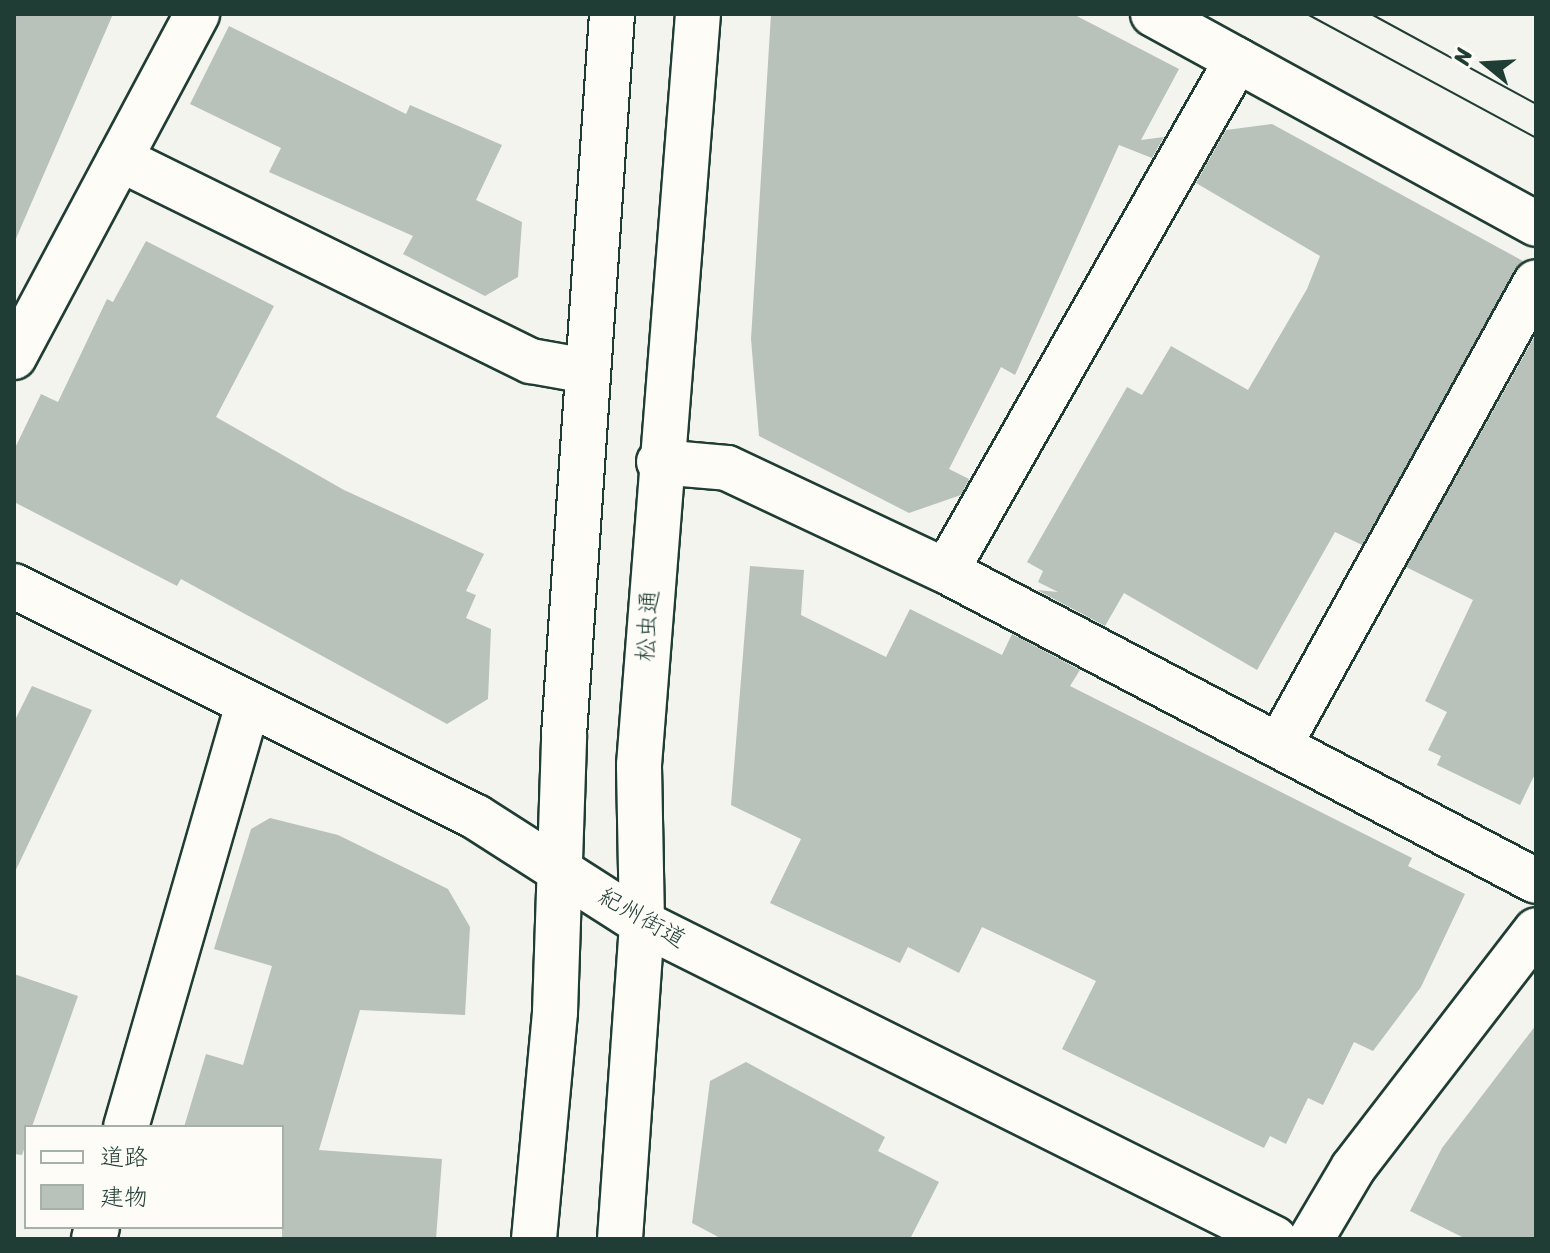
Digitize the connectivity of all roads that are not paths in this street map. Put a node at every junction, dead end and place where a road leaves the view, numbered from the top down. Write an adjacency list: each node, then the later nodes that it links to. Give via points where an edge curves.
1 (197, 14): 6 (street)
2 (612, 14): 10 (street)
3 (698, 14): 11 (street, 松虫通)
4 (1153, 14): 5 (street)
5 (1237, 60): 7 (street); 12 (street)
6 (120, 159): 9 (street); 10 (street, via 531,361)
7 (1536, 224)
8 (1536, 282): 15 (street)
9 (14, 357)
10 (587, 371): 16 (street)
11 (659, 462): 12 (street, via 727,468); 18 (street, 松虫通, via 639,765)
12 (946, 571): 15 (street)
13 (14, 586): 14 (street, 紀州街道)
14 (248, 704): 16 (street, 紀州街道); 20 (street)
15 (1279, 746): 17 (street)
16 (558, 866): 18 (street, 紀州街道); 21 (street, via 555,1012)
17 (1536, 881)
18 (642, 923): 22 (street, 松虫通); 23 (street, 紀州街道)
19 (1536, 930): 24 (street, via 1353,1168)
20 (127, 1125)
21 (534, 1239)
22 (620, 1239)
23 (1275, 1239)
24 (1311, 1239)

